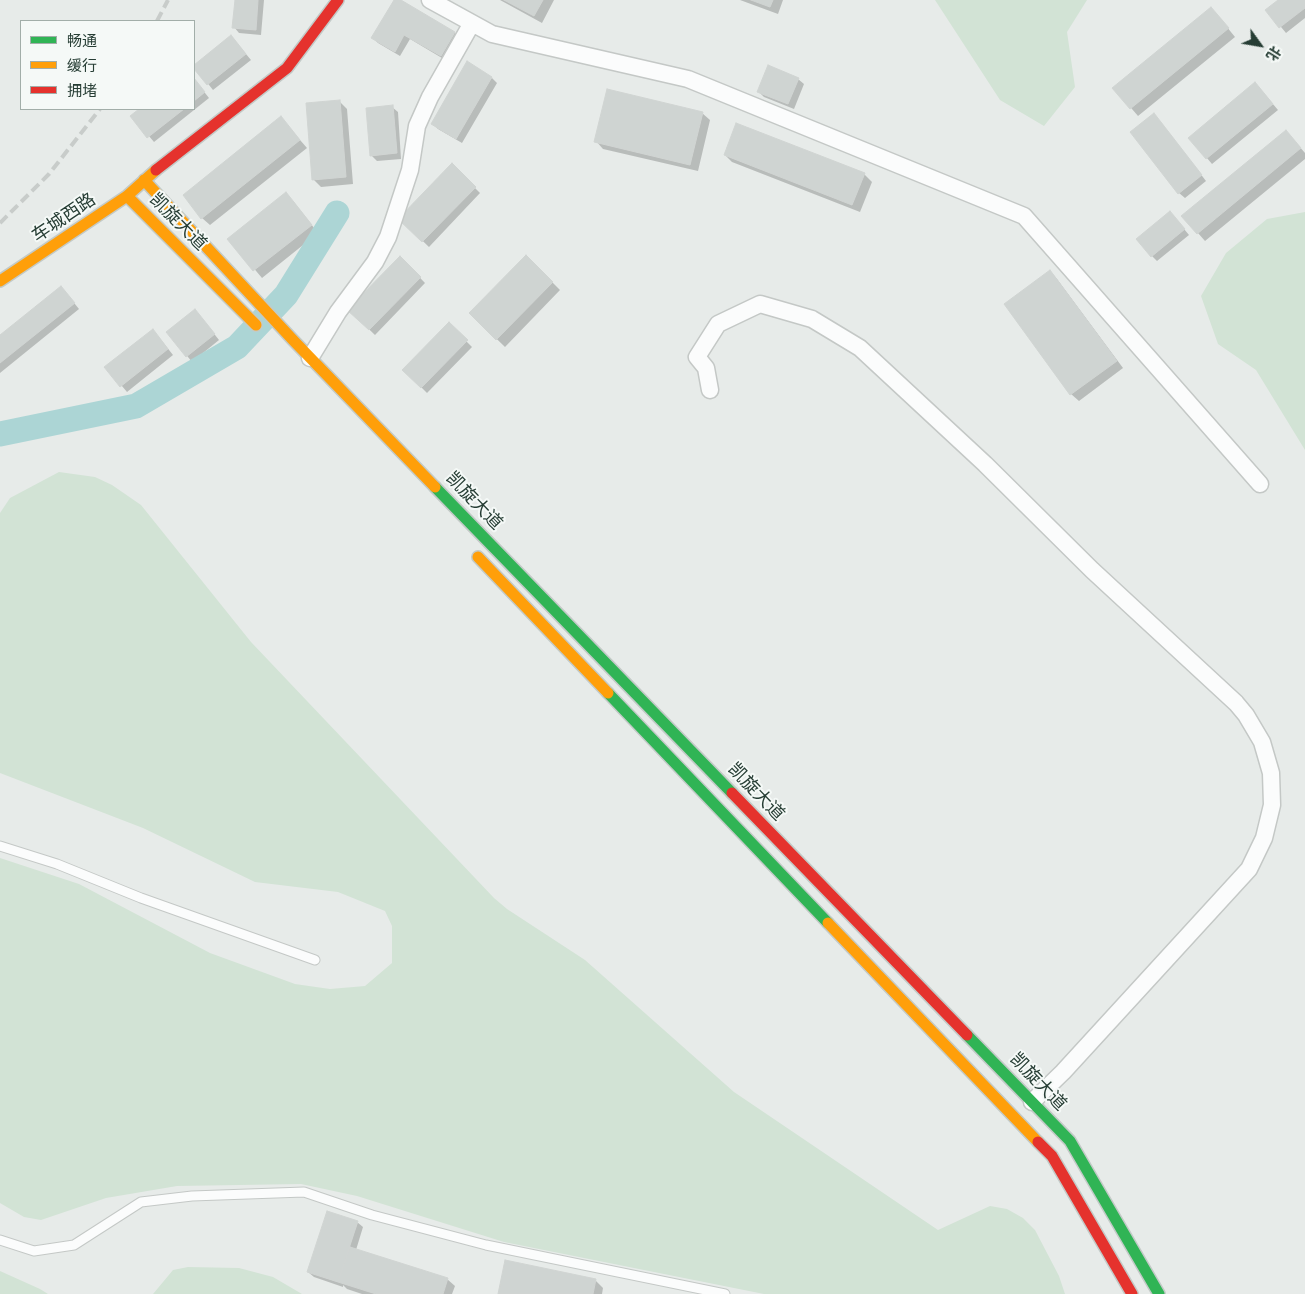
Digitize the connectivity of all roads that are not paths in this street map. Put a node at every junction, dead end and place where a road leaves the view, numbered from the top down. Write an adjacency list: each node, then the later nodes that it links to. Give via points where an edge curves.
1 (338, 0): 4 (main road, 车城西路, via 287,68)
2 (430, 0): 3 (street)
3 (472, 23): 8 (street, via 417,126 410,170 388,237 375,262 338,312); 10 (street, via 492,34 688,79 1024,216)
4 (144, 180): 5 (main road, 车城西路); 8 (main road, 凯旋大道)
5 (127, 196): 6 (main road, 车城西路); 7 (main road, 凯旋大道)
6 (0, 282)
7 (264, 333)
8 (310, 358): 14 (main road, 凯旋大道)
9 (710, 390): 14 (street, via 706,368 697,357 718,324 760,304 812,319 860,348 1236,703 1262,742 1271,772 1272,805 1264,838 1249,869)
10 (1260, 484)
11 (467, 545): 17 (main road, 凯旋大道, via 1052,1156)
12 (0, 846): 13 (lane)
13 (315, 960)
14 (1032, 1102): 18 (main road, 凯旋大道, via 1070,1141)
15 (0, 1240): 16 (lane, via 34,1251 74,1245 140,1202 192,1196 304,1192 372,1215 486,1246)
16 (725, 1294)
17 (1132, 1294)
18 (1159, 1294)

